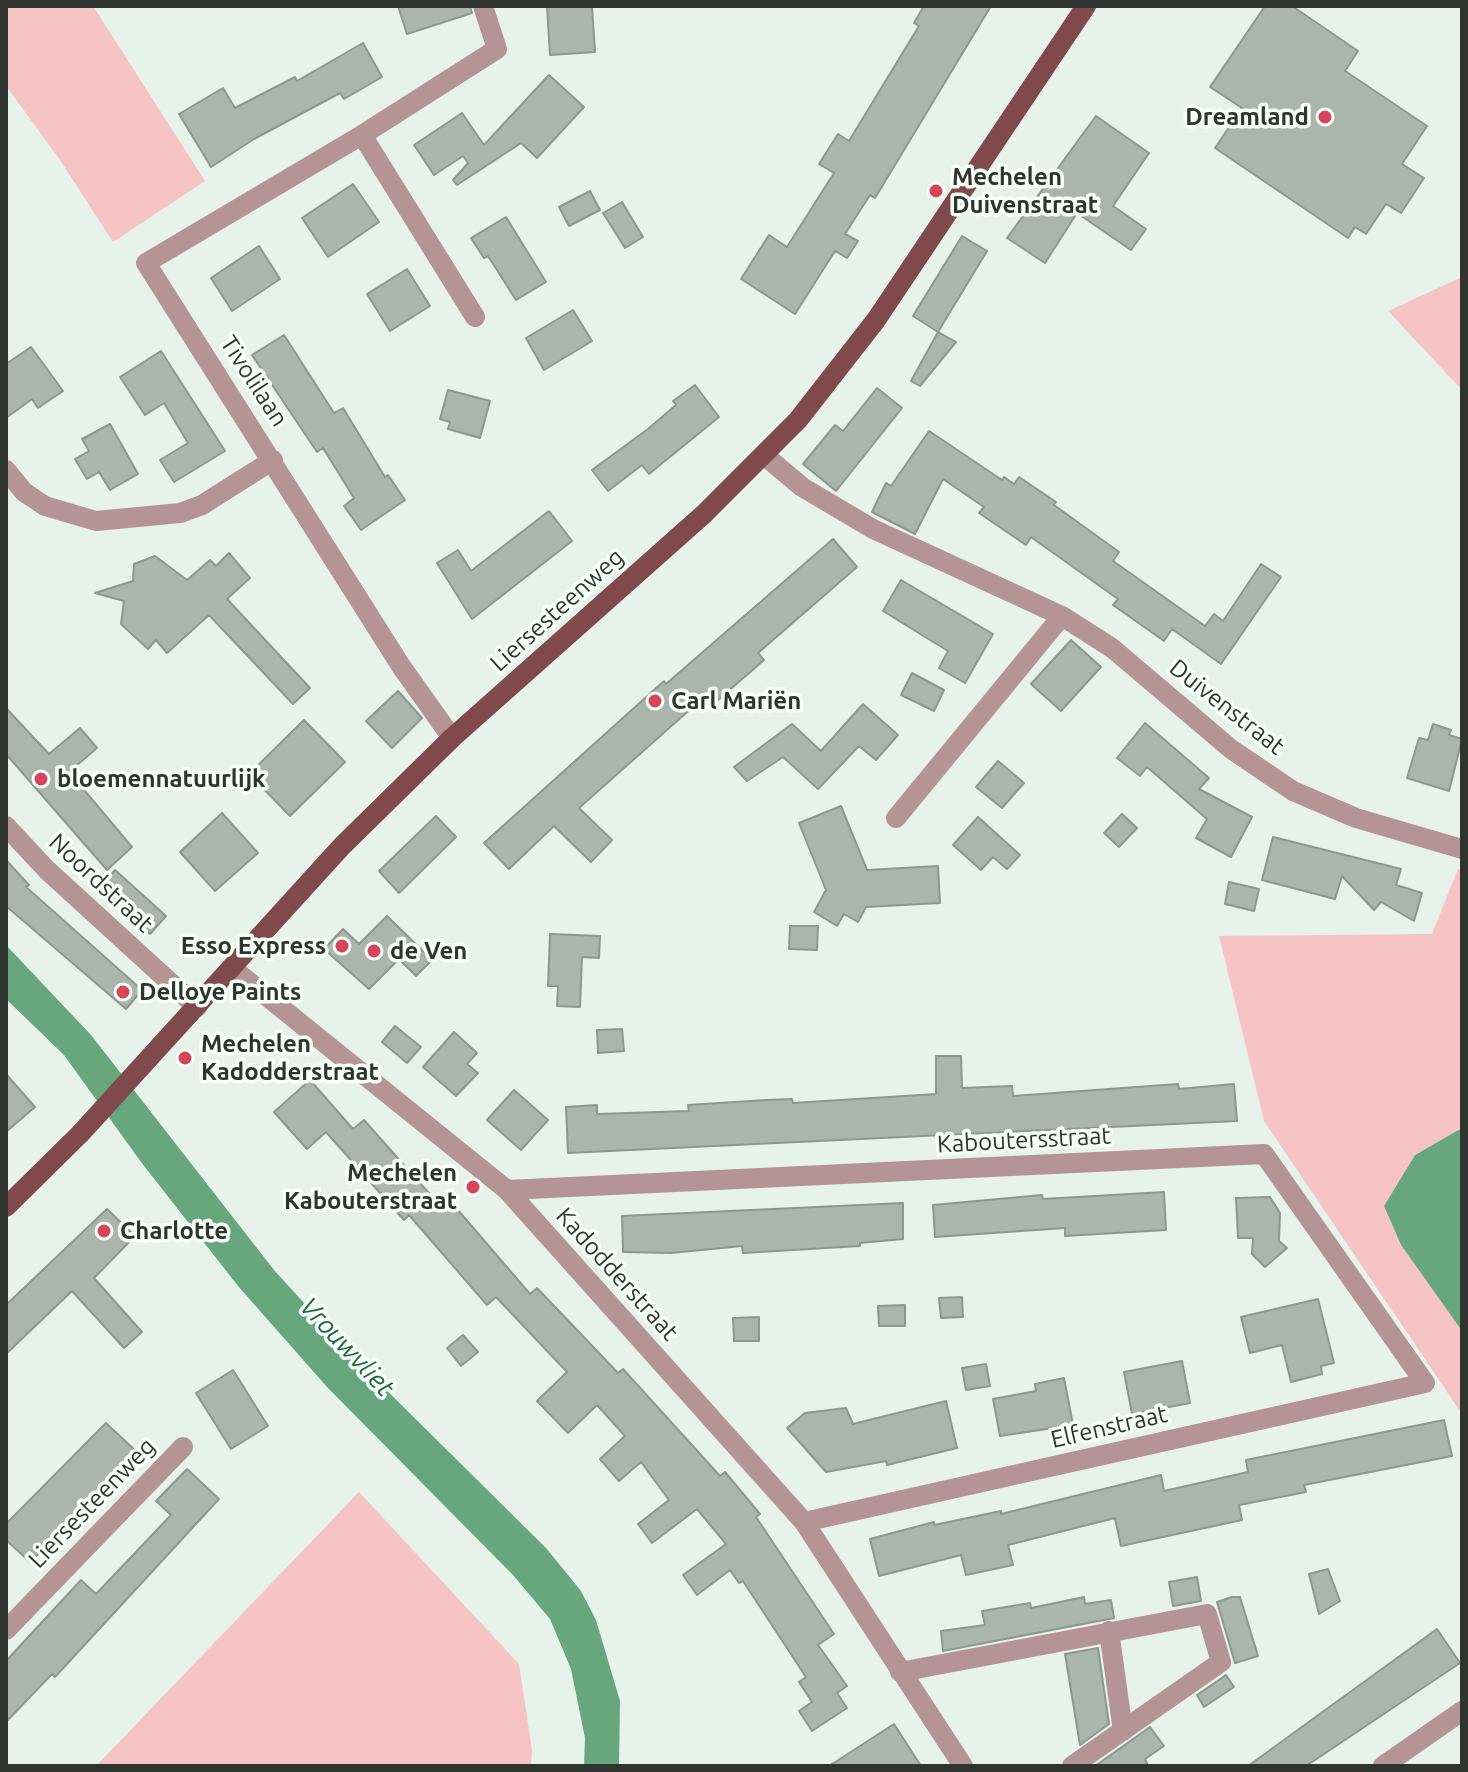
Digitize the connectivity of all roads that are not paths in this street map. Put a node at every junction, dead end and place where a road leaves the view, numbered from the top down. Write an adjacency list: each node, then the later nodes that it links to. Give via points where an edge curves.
1 (483, 6): 3 (street, Tivolilaan, via 497,49)
2 (1086, 6): 5 (main road, Liersesteenweg, via 876,320)
3 (362, 135): 4 (street); 6 (street, Tivolilaan, via 146,263)
4 (475, 317)
5 (764, 455): 8 (street, Duivenstraat, via 802,487 873,529); 9 (main road, Liersesteenweg)
6 (273, 460): 7 (street, via 180,513 96,521 45,506); 9 (street, Tivolilaan)
7 (6, 470)
8 (1062, 616): 10 (street); 12 (street, Duivenstraat, via 1112,648 1231,749 1293,791 1356,818)
9 (452, 738): 13 (main road, Liersesteenweg, via 342,846)
10 (896, 818)
11 (6, 826): 14 (street, Noordstraat)
12 (1462, 849)
13 (233, 969): 14 (main road, Liersesteenweg); 15 (street, Kadodderstraat)
14 (197, 1007): 16 (main road, Liersesteenweg)
15 (507, 1190): 17 (street, Kaboutersstraat, via 1264,1154); 19 (street, Kadodderstraat)
16 (6, 1207)
17 (1425, 1383): 19 (street, Elfenstraat)
18 (183, 1447): 20 (street, Liersesteenweg)
19 (804, 1522): 22 (street, Kadodderstraat)
20 (6, 1630)
21 (1109, 1631): 22 (street); 24 (street); 24 (street, via 1207,1614 1221,1662)
22 (900, 1672): 25 (street, Kadodderstraat)
23 (1462, 1711): 27 (street)
24 (1123, 1731): 26 (street)
25 (963, 1766)
26 (1072, 1766)
27 (1383, 1766)

